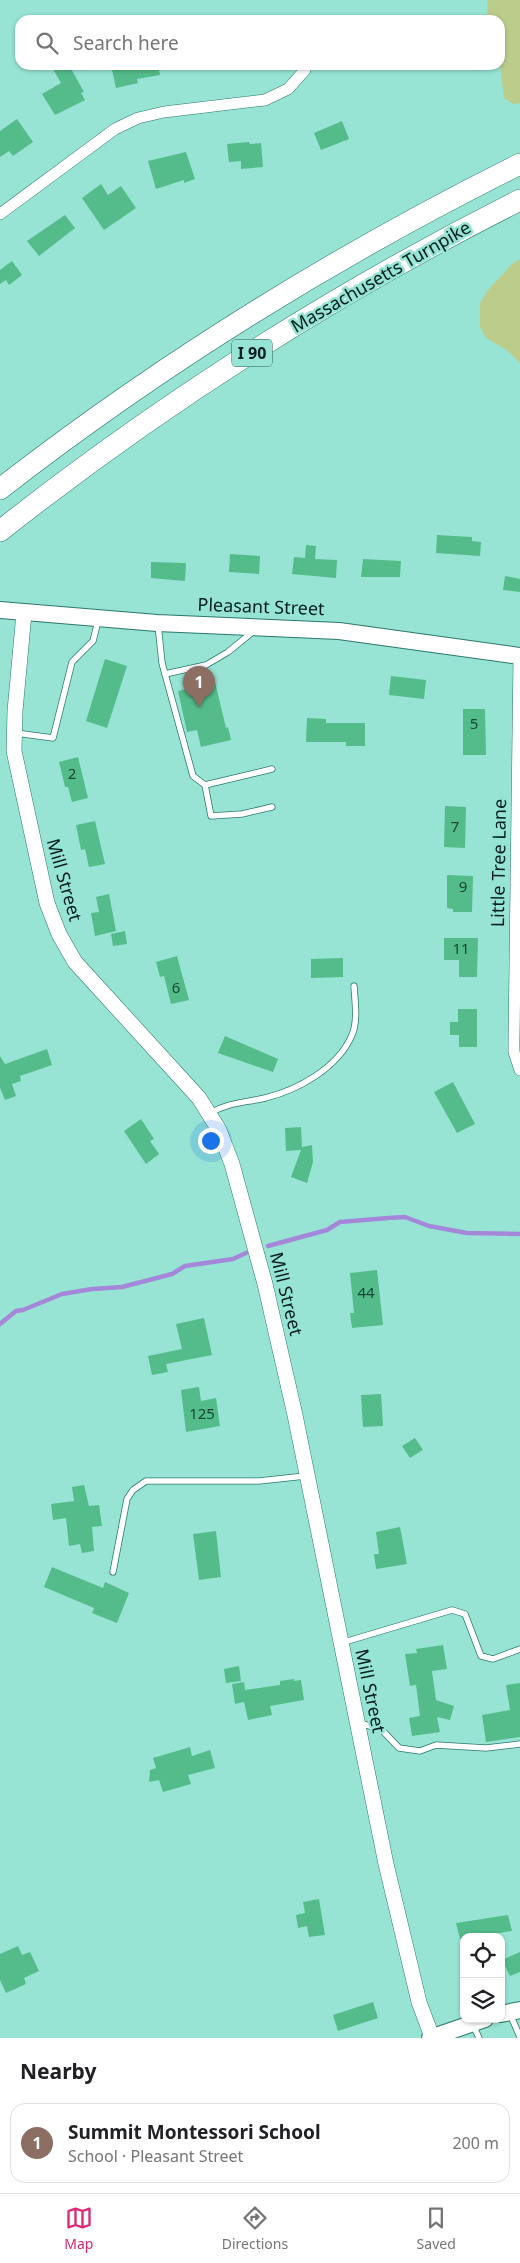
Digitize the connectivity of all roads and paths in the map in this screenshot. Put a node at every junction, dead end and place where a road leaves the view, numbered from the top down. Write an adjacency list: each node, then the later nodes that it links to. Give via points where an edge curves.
1 (305, 70): 4 (street, via 288,89 265,100 171,110 126,123)
2 (520, 164): 5 (highway, Massachusetts Turnpike / I 90, via 395,230 259,311 133,393)
3 (520, 200): 6 (highway, Massachusetts Turnpike / I 90, via 412,257 276,338 102,454)
4 (0, 214)
5 (0, 489)
6 (0, 531)
7 (0, 610): 8 (main road, Pleasant Street)
8 (24, 612): 9 (main road, Pleasant Street); 14 (street, Mill Street)
9 (98, 619): 10 (main road, Pleasant Street); 14 (lane, via 93,641 72,662 53,738)
10 (157, 623): 11 (main road, Pleasant Street); 13 (lane)
11 (260, 627): 12 (main road, Pleasant Street, via 364,633); 13 (lane, via 206,665)
12 (519, 656): 19 (street, Little Tree Lane, via 514,1052)
13 (165, 674): 16 (lane, via 193,776)
14 (14, 732): 20 (street, Mill Street, via 17,772 47,903 59,934 87,977 199,1098)
15 (272, 769): 16 (lane)
16 (205, 785): 17 (lane, via 212,816)
17 (272, 807)
18 (354, 986): 20 (lane, via 352,1036 327,1067 281,1093 254,1101 230,1103)
19 (520, 1070)
20 (210, 1114): 21 (street, Mill Street, via 232,1164 258,1255)
21 (308, 1476): 22 (lane, via 259,1481 156,1480 140,1484 127,1498); 23 (street, Mill Street)
22 (113, 1572)
23 (341, 1642): 24 (lane, via 452,1610 465,1614 481,1656 493,1659); 25 (street, Mill Street)
24 (520, 1649)
25 (357, 1722): 26 (lane, via 380,1729 399,1748 420,1751 436,1745 486,1748); 30 (street, Mill Street, via 386,1864 419,2002)
26 (520, 1744)
27 (510, 2012): 29 (lane)
28 (479, 2027): 30 (main road)
29 (520, 2037)
30 (431, 2038)

